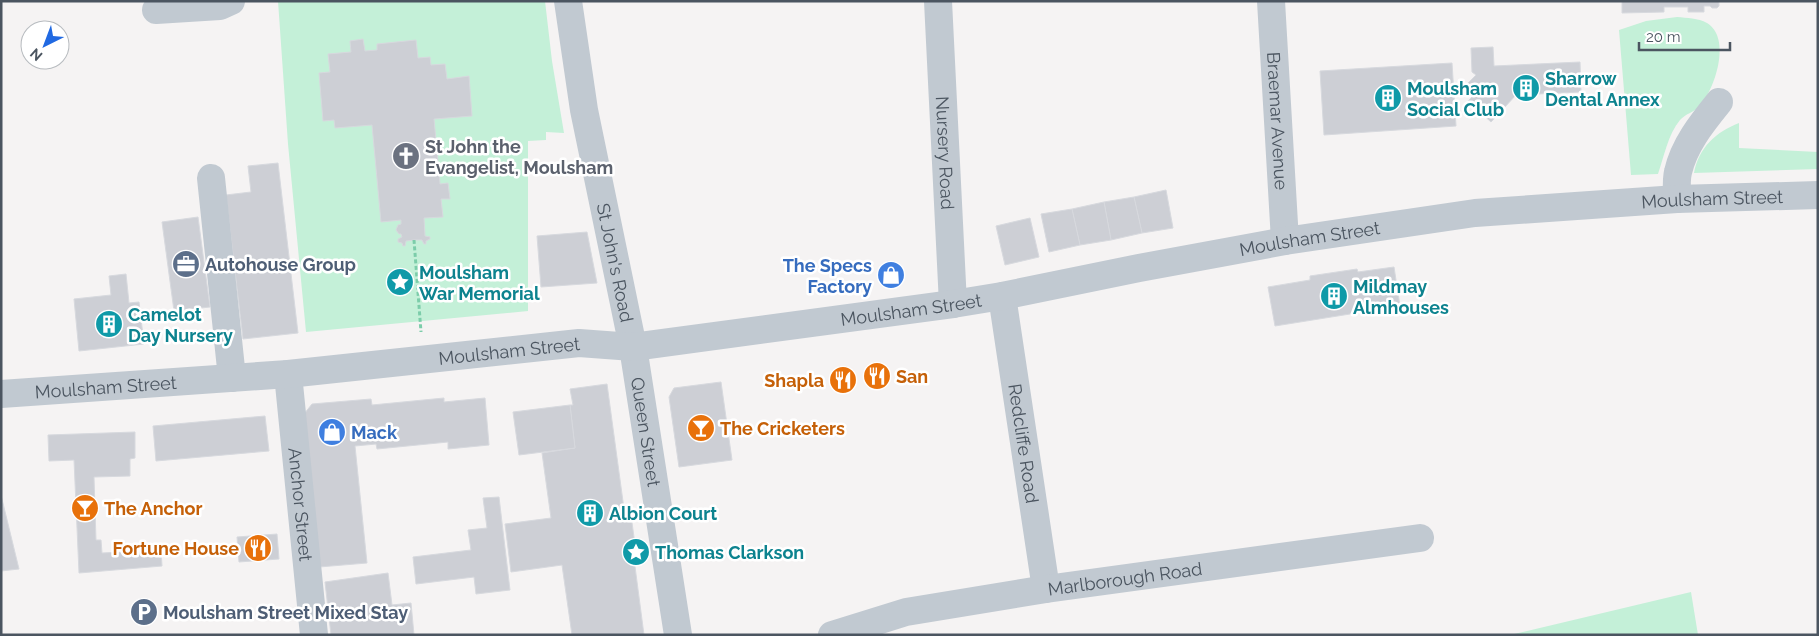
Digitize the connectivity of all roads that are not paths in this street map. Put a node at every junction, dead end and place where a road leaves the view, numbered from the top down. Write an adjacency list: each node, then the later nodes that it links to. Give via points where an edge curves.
1 (231, 1): 5 (street, via 220,6)
2 (568, 1): 13 (street, St John's Road, via 584,110)
3 (938, 1): 12 (street, Nursery Road)
4 (1271, 1): 10 (street, Braemar Avenue)
5 (156, 10)
6 (1719, 102): 9 (street, via 1685,150 1677,173)
7 (211, 178): 15 (street)
8 (1818, 195): 9 (street, Moulsham Street)
9 (1677, 200): 10 (street, Moulsham Street, via 1475,213)
10 (1285, 241): 11 (street, Moulsham Street)
11 (1002, 296): 12 (street, Moulsham Street); 18 (street, Redcliffe Road)
12 (953, 304): 13 (street, Moulsham Street)
13 (633, 347): 14 (street, Moulsham Street, via 579,343); 20 (street, Queen Street)
14 (288, 374): 15 (street, Moulsham Street); 19 (street, Anchor Street)
15 (232, 378): 16 (street, Moulsham Street)
16 (1, 394)
17 (1420, 538): 18 (street, Marlborough Road)
18 (1046, 589): 21 (street, Marlborough Road, via 906,612)
19 (314, 635)
20 (678, 635)
21 (832, 635)

